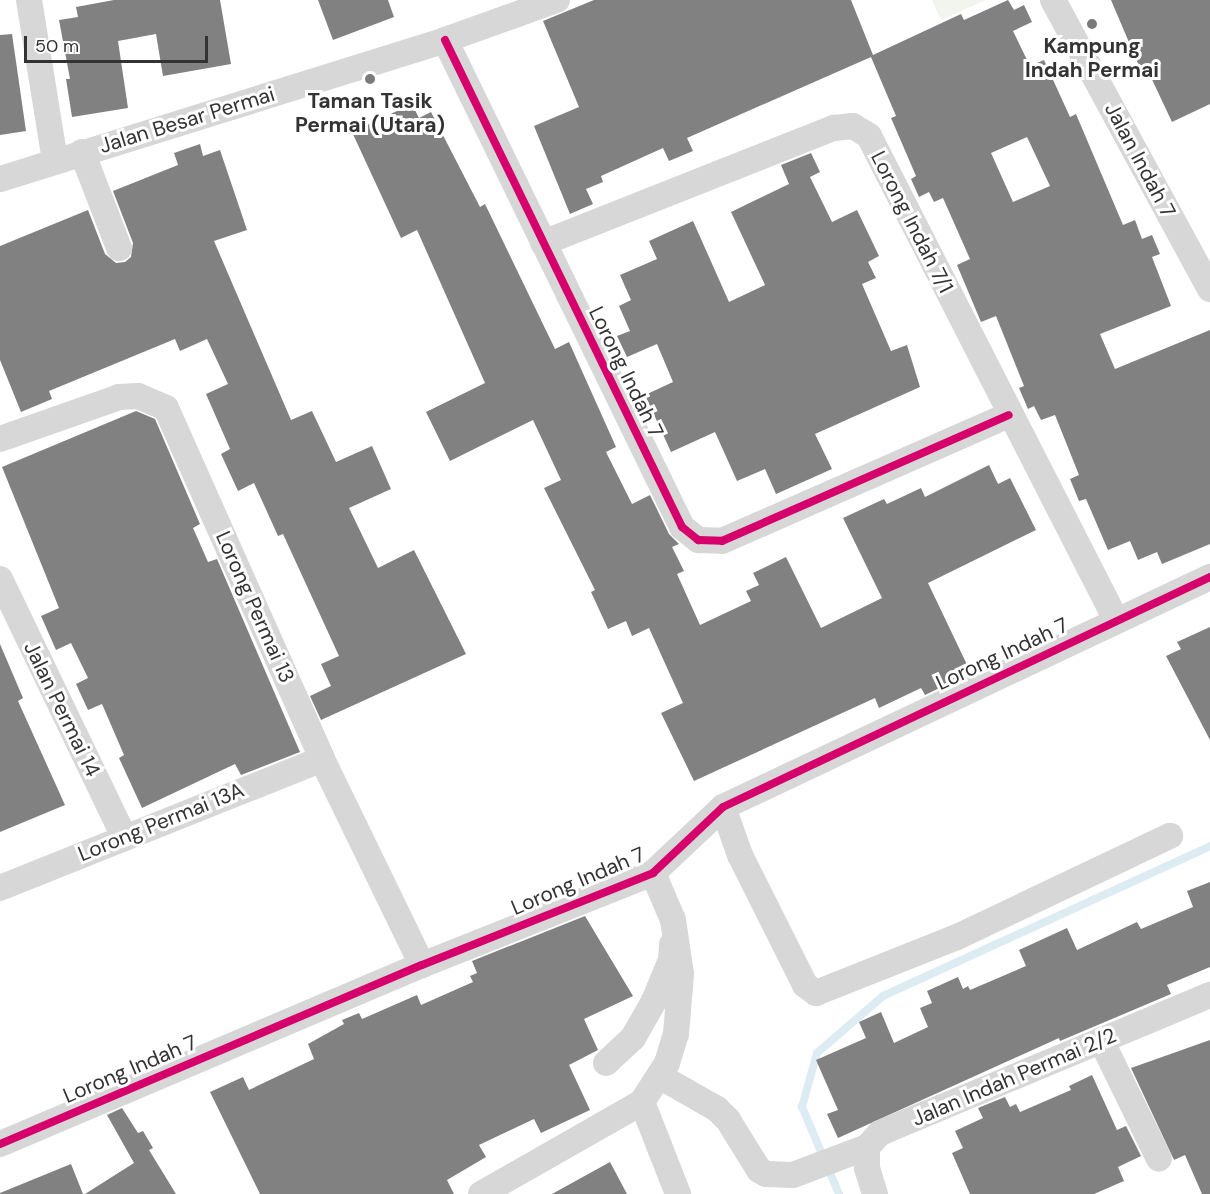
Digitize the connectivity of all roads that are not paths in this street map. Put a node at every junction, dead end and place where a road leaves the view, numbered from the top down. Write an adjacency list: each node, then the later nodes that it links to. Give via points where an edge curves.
1 (29, 0): 6 (street)
2 (557, 0): 4 (street, Jalan Besar Permai)
3 (1053, 0): 10 (street, Jalan Indah 7)
4 (445, 40): 5 (street, Jalan Besar Permai); 8 (street, Lorong Indah 7)
5 (82, 152): 6 (street, Jalan Besar Permai); 9 (street)
6 (55, 160): 7 (street, Jalan Besar Permai)
7 (0, 179)
8 (543, 243): 11 (street, Lorong Indah 7/1, via 834,128 853,126 869,136); 11 (street, Lorong Indah 7, via 682,527 698,540 723,541)
9 (119, 248)
10 (1210, 289)
11 (1009, 415): 15 (street, Lorong Indah 7/1)
12 (0, 439): 16 (street, Lorong Permai 13, via 119,397 138,396 162,404)
13 (1210, 577): 15 (street, Lorong Indah 7)
14 (0, 579): 19 (street, Jalan Permai 14)
15 (1116, 620): 17 (street, Lorong Indah 7)
16 (322, 759): 19 (street, Lorong Permai 13A); 23 (street, Lorong Permai 13)
17 (723, 807): 18 (street, via 740,855 805,985 816,993 957,937); 20 (street, Lorong Indah 7)
18 (1170, 836)
19 (124, 837): 21 (street, Lorong Permai 13A)
20 (653, 873): 22 (street); 23 (street, Lorong Indah 7)
21 (0, 888)
22 (673, 920): 26 (street, via 671,960 654,1001 633,1038); 27 (street, via 679,943 680,1003 676,1034)
23 (422, 964): 29 (street, Lorong Indah 7)
24 (1210, 995): 25 (street, Jalan Indah Permai 2/2)
25 (1101, 1041): 30 (street, Jalan Indah Permai 2/2, via 880,1133); 31 (street)
26 (606, 1063)
27 (659, 1076): 28 (street); 30 (street, Jalan Indah Permai 2/2, via 728,1120 759,1170 776,1176 806,1171)
28 (642, 1102): 32 (street); 33 (street)
29 (0, 1144)
30 (867, 1147): 34 (street, via 867,1168)
31 (1159, 1159)
32 (481, 1194)
33 (678, 1194)
34 (875, 1194)

